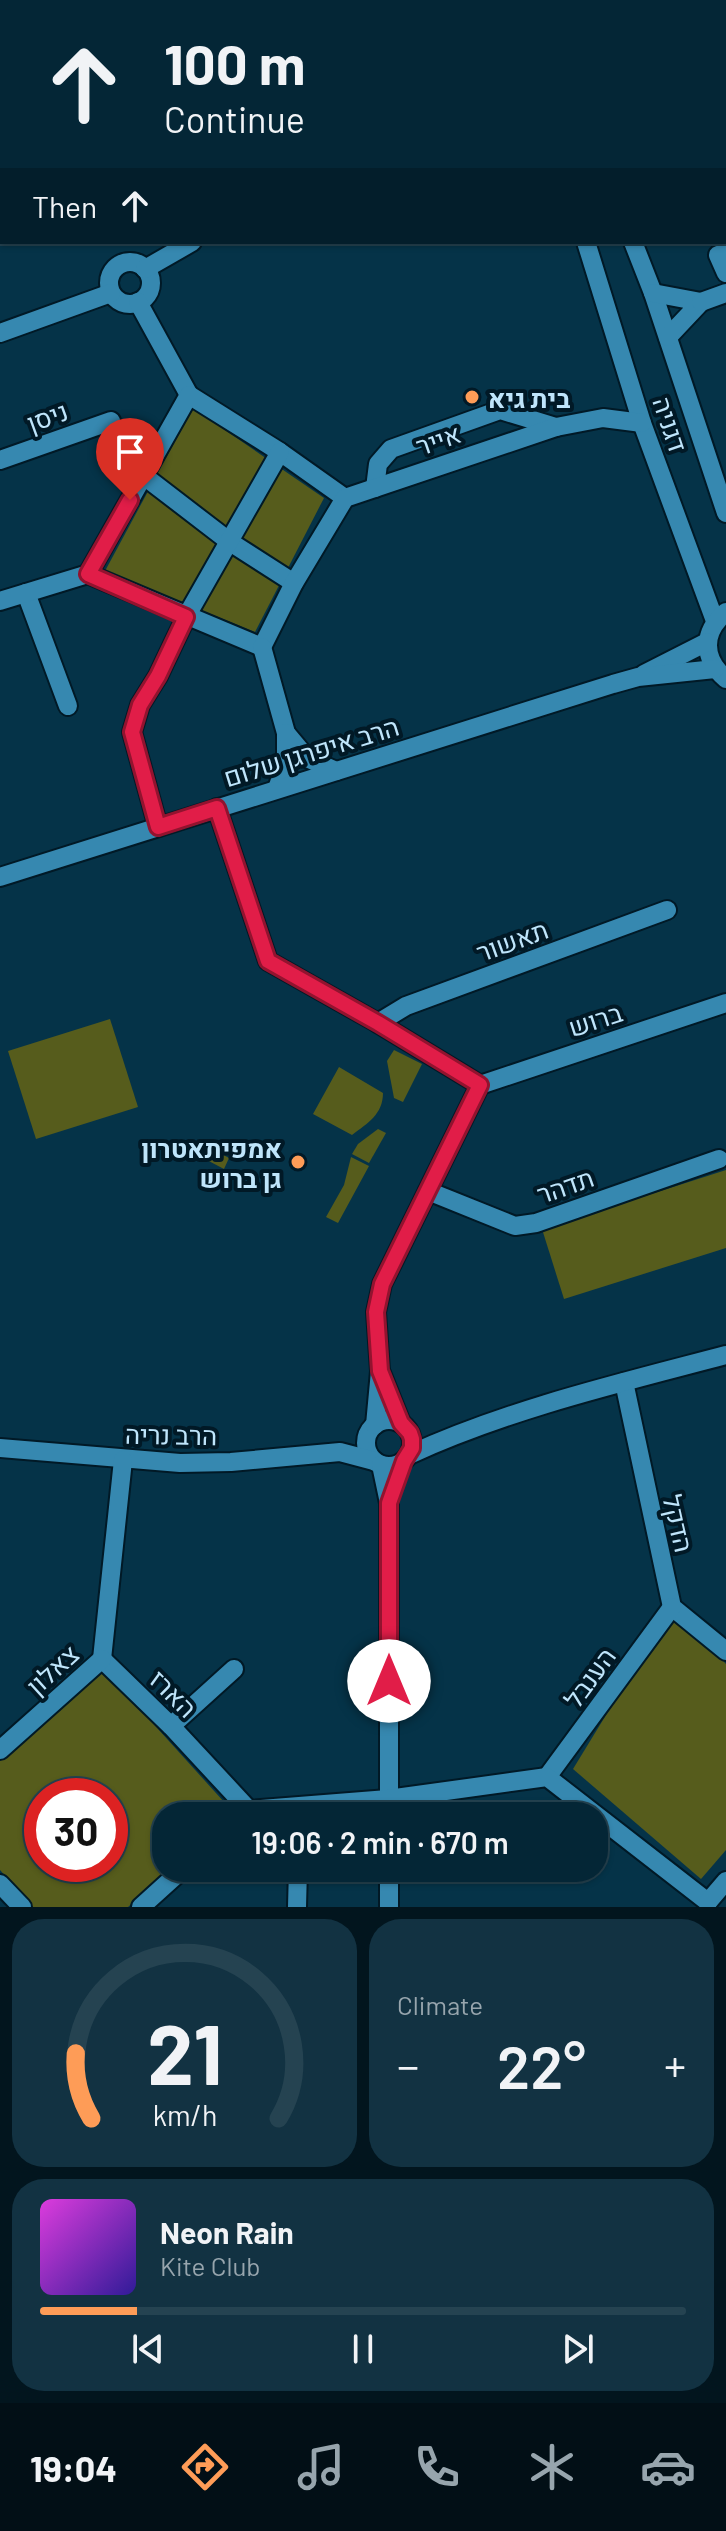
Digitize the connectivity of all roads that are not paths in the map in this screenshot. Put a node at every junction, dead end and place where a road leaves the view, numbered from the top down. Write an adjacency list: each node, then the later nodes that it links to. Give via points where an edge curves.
1 (189, 244): 5 (street)
2 (587, 244): 16 (street, דגניה)
3 (634, 244): 8 (street, דגניה)
4 (726, 253): 6 (street, via 718,255)
5 (145, 269): 7 (street, via 134,262 115,268 109,280); 10 (street, via 150,287)
6 (726, 273)
7 (111, 293): 10 (street, via 120,302); 12 (street)
8 (653, 293): 11 (street); 13 (street, דגניה)
9 (726, 293): 11 (street)
10 (138, 302): 14 (street)
11 (701, 302): 13 (street)
12 (0, 333)
13 (668, 337): 23 (street, דגניה)
14 (189, 395): 18 (street); 20 (street)
15 (111, 421): 19 (street, ניסן)
16 (642, 423): 17 (street, אייר, via 603,418); 29 (street, דגניה)
17 (556, 427): 21 (street, אייר); 21 (street, via 500,410 391,449 378,464)
18 (280, 452): 22 (street); 24 (street)
19 (0, 460)
20 (144, 476): 24 (street); 25 (street)
21 (375, 488): 22 (street, אייר)
22 (345, 498): 26 (street)
23 (726, 513)
24 (230, 542): 26 (street); 30 (street)
25 (88, 574): 27 (street); 30 (street)
26 (294, 583): 32 (street)
27 (26, 593): 28 (street); 35 (street)
28 (0, 601)
29 (721, 616): 31 (street)
30 (186, 617): 32 (street); 40 (street, via 140,705 132,732)
31 (707, 642): 33 (street, via 708,656); 34 (street, הרב איפרגן שלום)
32 (262, 647): 36 (street)
33 (720, 674): 34 (street, הרב איפרגן שלום)
34 (638, 677): 37 (street, הרב איפרגן שלום)
35 (68, 706)
36 (286, 733): 37 (street, via 307,758); 38 (street, via 286,762)
37 (336, 771): 38 (street, הרב איפרגן שלום)
38 (277, 789): 39 (street, הרב איפרגן שלום)
39 (217, 808): 40 (street, הרב איפרגן שלום); 44 (street, via 268,961)
40 (158, 827): 41 (street, הרב איפרגן שלום)
41 (0, 877)
42 (667, 910): 44 (street, תאשור, via 406,1006)
43 (726, 1003): 45 (street, ברוש)
44 (378, 1023): 45 (street)
45 (480, 1085): 47 (street)
46 (719, 1159): 47 (street, תדהר, via 515,1226)
47 (428, 1191): 49 (street, via 382,1284 376,1312)
48 (726, 1355): 50 (street)
49 (380, 1371): 51 (street); 52 (street)
50 (624, 1382): 53 (street); 60 (street, הדקל)
51 (403, 1425): 52 (street, via 387,1420); 53 (street); 56 (street, via 412,1439)
52 (371, 1430): 55 (street, הרב נריה); 58 (street, via 366,1447)
53 (457, 1433): 56 (street)
54 (0, 1448): 57 (street, הרב נריה)
55 (340, 1452): 57 (street, הרב נריה, via 231,1462); 58 (street, הרב נריה)
56 (407, 1458): 58 (street, via 389,1466); 59 (street)
57 (123, 1460): 62 (street)
58 (378, 1463): 59 (street)
59 (389, 1503): 68 (street)
60 (672, 1607): 61 (street); 66 (street, הענבל)
61 (726, 1651)
62 (102, 1659): 64 (street, הארז); 65 (street, צאלון)
63 (234, 1669): 64 (street)
64 (171, 1726): 67 (street, הארז)
65 (0, 1750)
66 (547, 1777): 69 (street, הארז); 75 (street)
67 (237, 1802)
68 (388, 1802)
69 (414, 1802)
70 (726, 1881): 75 (street)
71 (169, 1882): 77 (street)
72 (298, 1882): 78 (street)
73 (389, 1882): 79 (street)
74 (0, 1884): 76 (street)
75 (709, 1904)
76 (22, 1907)
77 (141, 1907)
78 (297, 1907)
79 (389, 1907)

